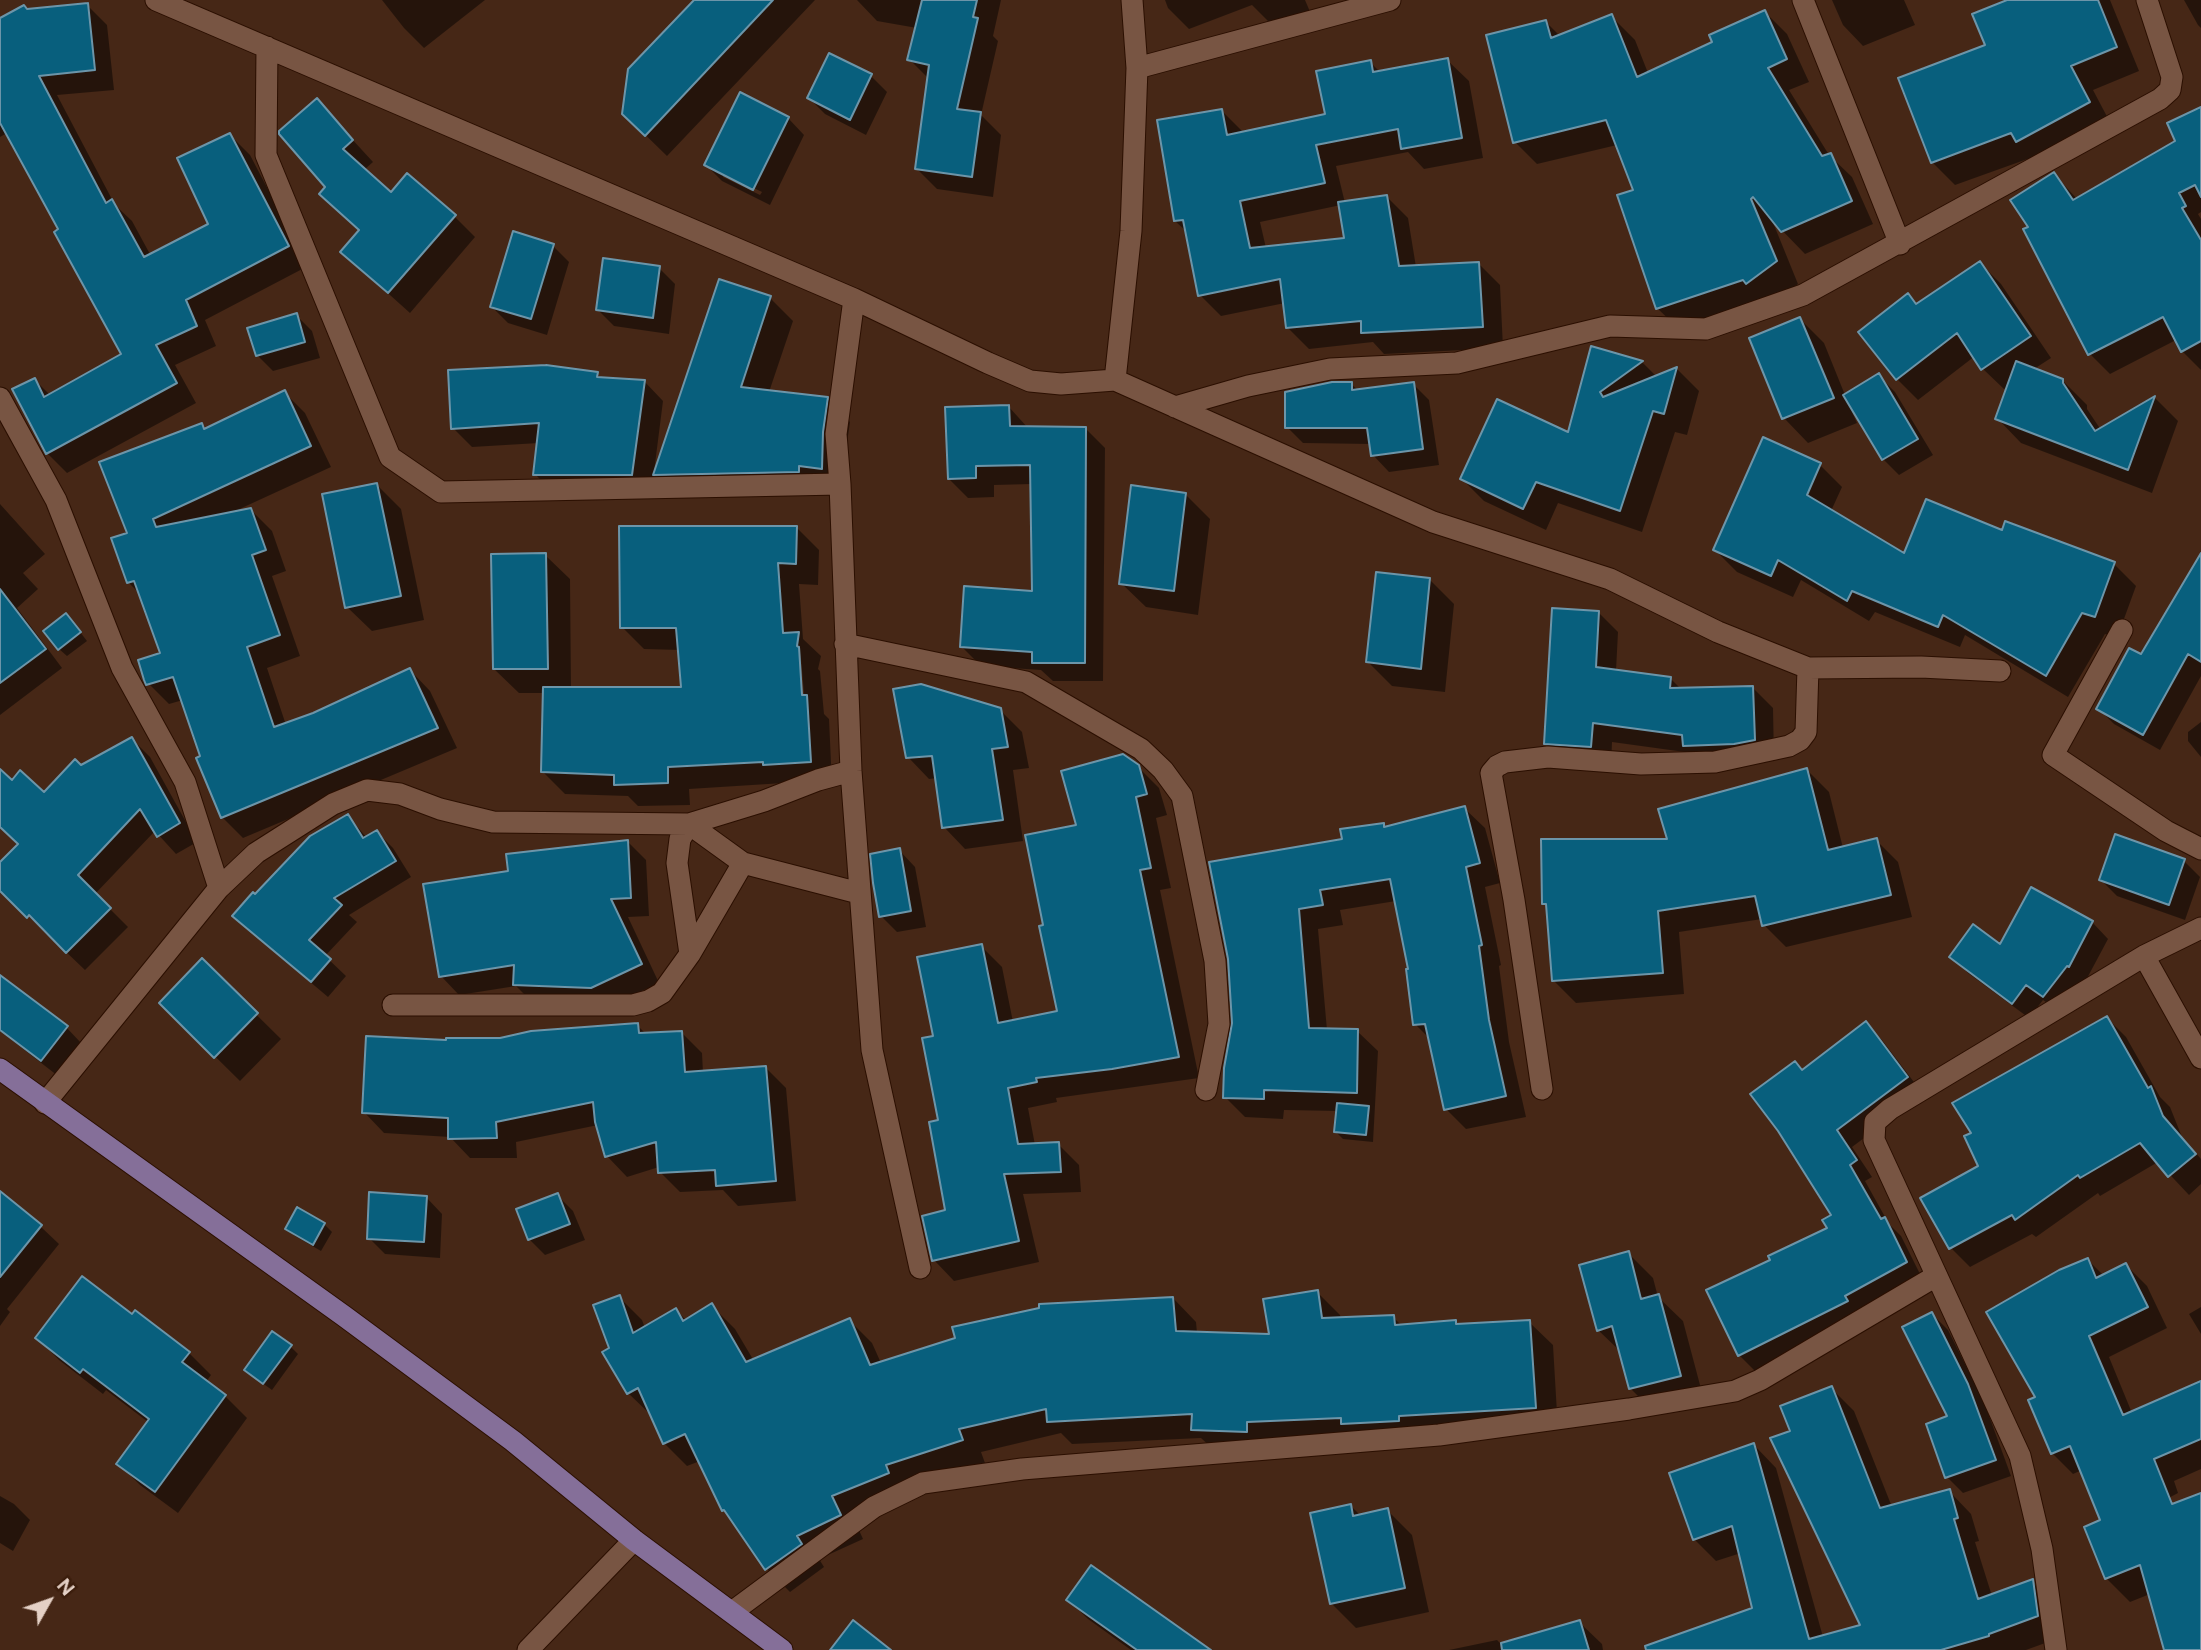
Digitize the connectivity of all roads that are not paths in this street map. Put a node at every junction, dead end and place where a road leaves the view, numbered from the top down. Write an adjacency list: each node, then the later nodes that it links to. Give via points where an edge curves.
1 (156, 0): 6 (street)
2 (1132, 0): 7 (street)
3 (1390, 0): 7 (street)
4 (1802, 0): 8 (street)
5 (2147, 0): 8 (street, via 2172,77 2170,90)
6 (267, 47): 9 (street); 13 (street, via 266,155 390,457 442,492)
7 (1138, 68): 10 (street, via 1131,231)
8 (1899, 244): 12 (street, via 1803,295 1706,329 1610,326 1457,363 1330,369)
9 (853, 299): 10 (street, via 1030,381); 13 (street, via 836,434)
10 (1115, 380): 12 (street)
11 (0, 398): 22 (street, via 56,500 122,668 184,782)
12 (1175, 407): 16 (street, via 1433,522 1610,579 1718,632)
13 (840, 484): 15 (street)
14 (2122, 630): 20 (street, via 2053,755 2166,831)
15 (845, 644): 18 (street); 31 (street, via 1026,682 1141,750 1163,769 1182,796 1215,961 1219,1024)
16 (1808, 668): 17 (street); 30 (street, via 1806,732 1789,746 1715,762 1641,764 1548,757 1505,762 1490,773)
17 (2000, 671)
18 (850, 771): 19 (street); 23 (street)
19 (689, 824): 21 (street); 22 (street, via 494,822 400,794 367,790 332,804 256,853); 25 (street, via 680,839 677,863)
20 (2201, 849)
21 (743, 863): 23 (street); 25 (street)
22 (219, 888): 32 (street)
23 (859, 892): 33 (street, via 872,1050)
24 (2201, 928): 26 (street)
25 (690, 954): 27 (street, via 662,993 633,1005)
26 (2144, 956): 28 (street); 34 (street, via 1875,1122 1874,1140)
27 (393, 1005)
28 (2201, 1058)
29 (0, 1069): 32 (main road)
30 (1542, 1089)
31 (1206, 1090)
32 (45, 1103): 35 (main road, via 345,1316 513,1441)
33 (920, 1268)
34 (1936, 1276): 36 (street, via 1735,1391 1438,1435 1023,1469 923,1483 874,1507); 39 (street, via 2020,1456 2042,1549)
35 (635, 1540): 36 (main road); 37 (street)
36 (732, 1612): 38 (main road)
37 (528, 1650)
38 (782, 1650)
39 (2056, 1650)

